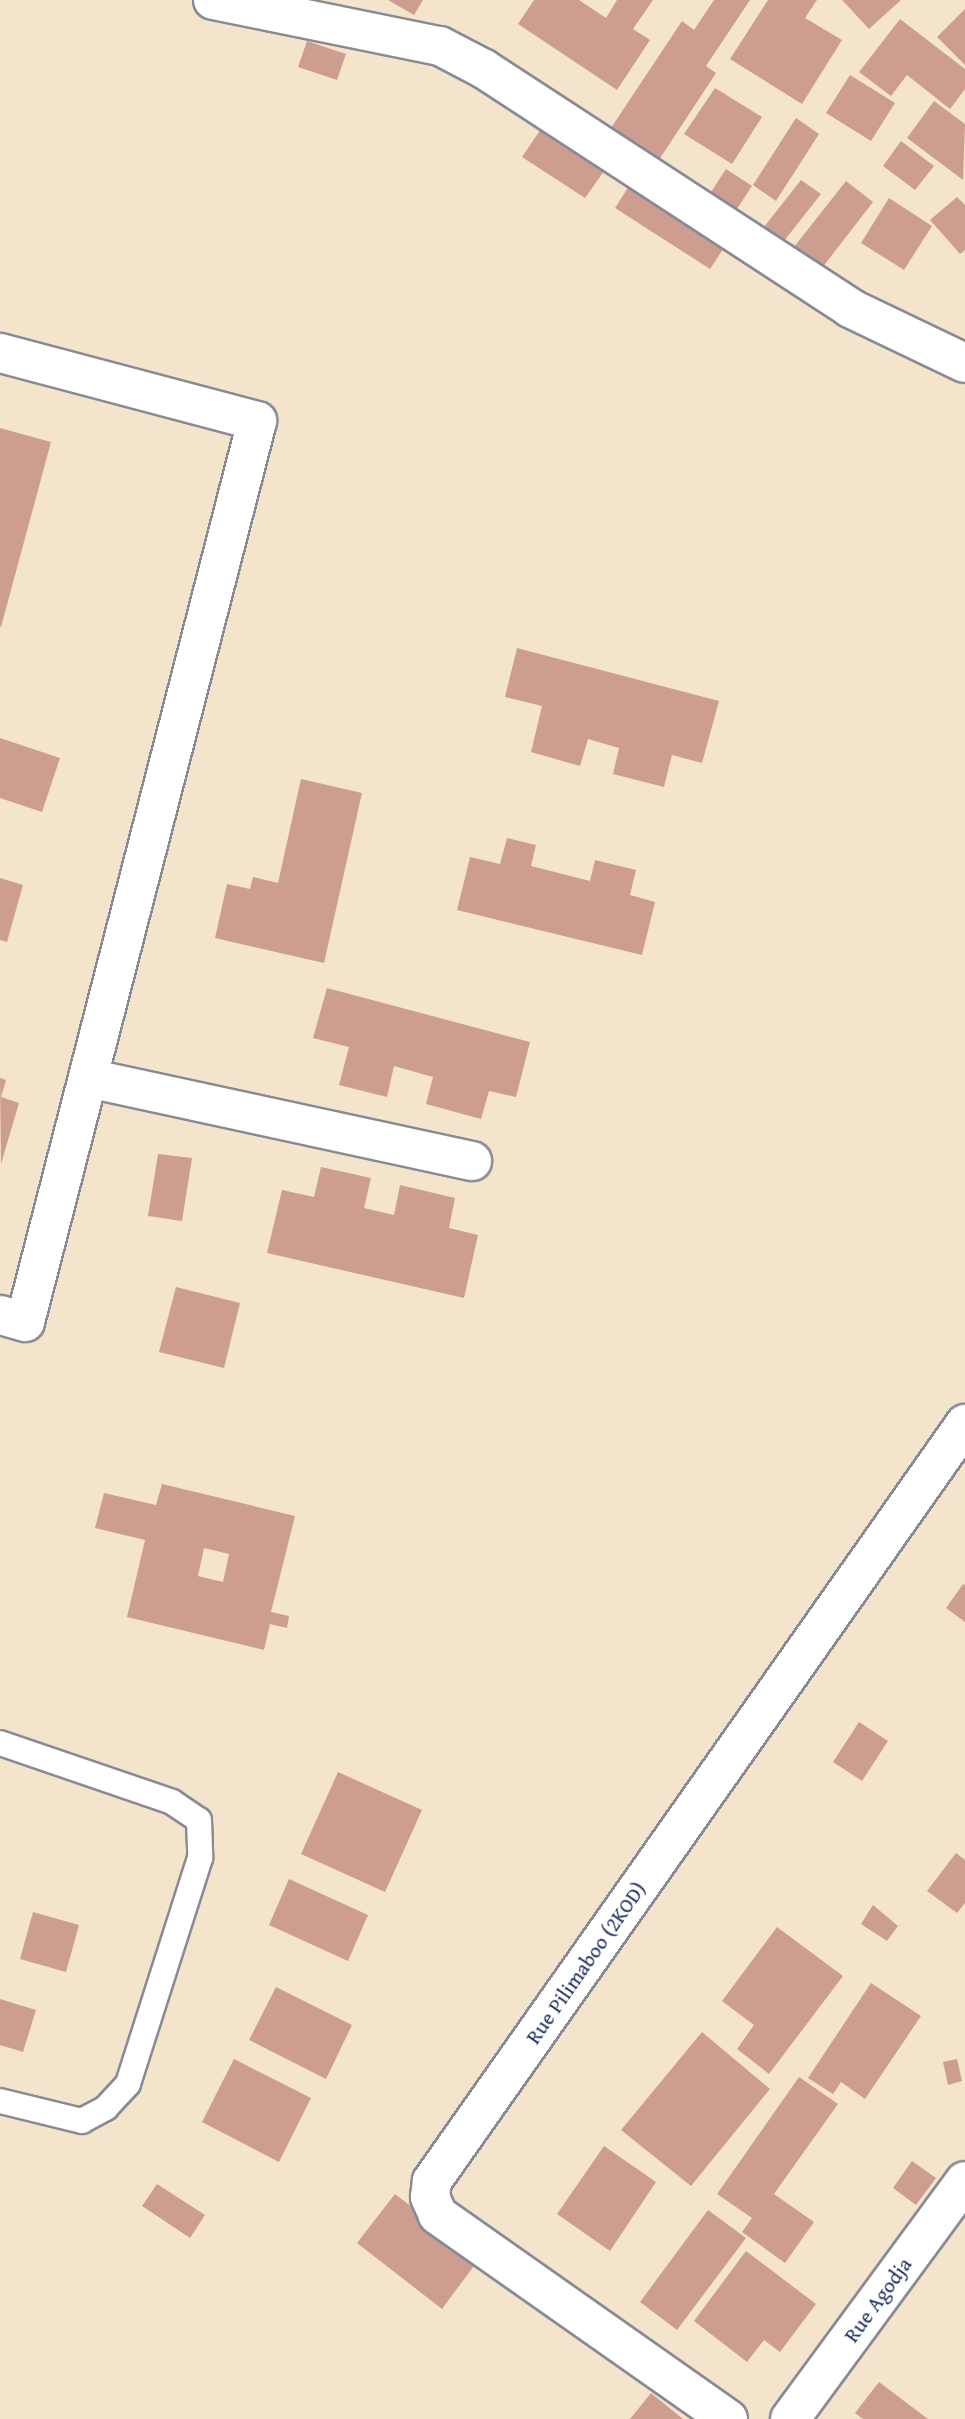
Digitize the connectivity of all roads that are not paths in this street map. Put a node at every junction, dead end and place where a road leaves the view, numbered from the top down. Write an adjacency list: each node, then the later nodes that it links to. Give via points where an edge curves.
1 (213, 0): 3 (street, via 440,46 484,69 850,308)
2 (0, 353): 4 (street, via 257,421)
3 (965, 363)
4 (88, 1078): 5 (street); 6 (street)
5 (472, 1161)
6 (12, 1319)
7 (960, 1440): 11 (street, Rue Pilimaboo (2KOD), via 432,2181 429,2197 438,2215)
8 (0, 1743): 9 (lane, via 172,1802 199,1821 200,1858 128,2084 106,2108 82,2120)
9 (0, 2101)
10 (965, 2181): 12 (street, Rue Agodja)
11 (728, 2419)
12 (790, 2419)

